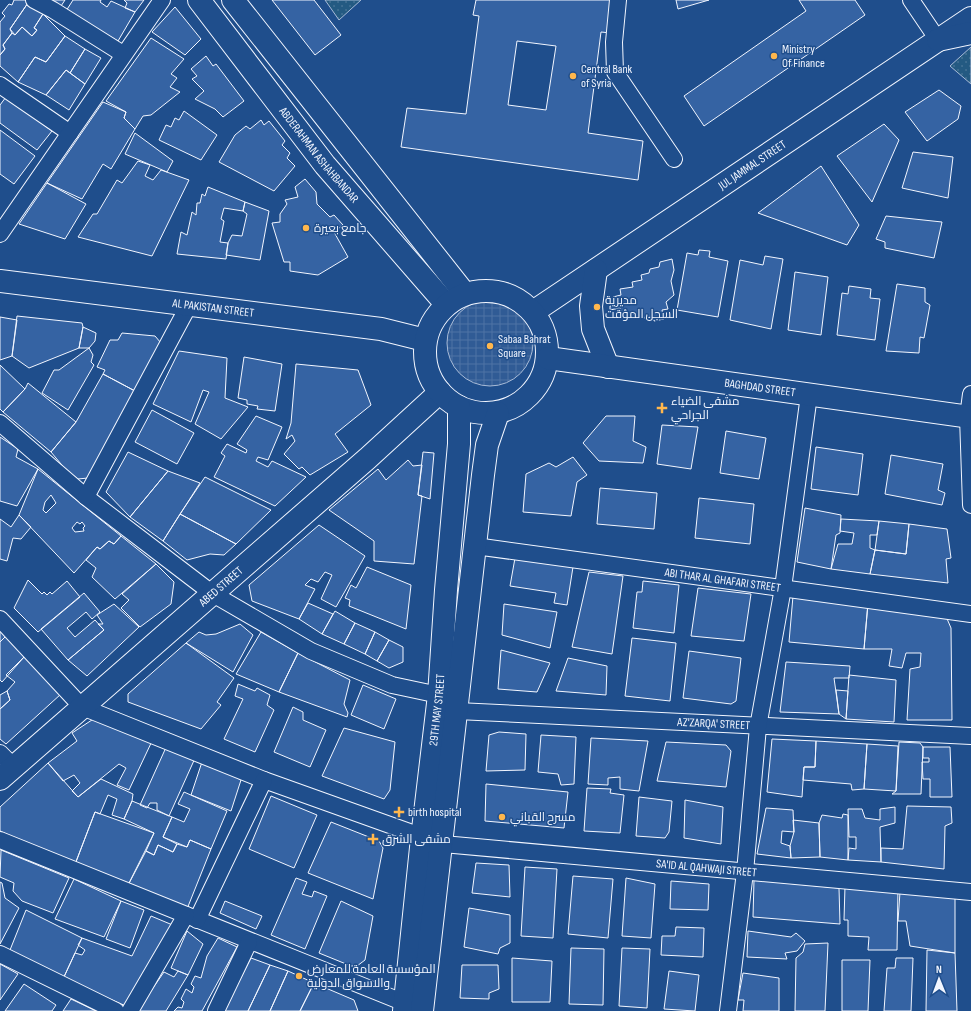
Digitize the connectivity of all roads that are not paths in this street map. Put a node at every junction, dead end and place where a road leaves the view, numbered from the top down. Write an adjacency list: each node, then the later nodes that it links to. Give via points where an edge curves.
1 (34, 0): 10 (street)
2 (162, 0): 10 (street)
3 (199, 0): 17 (main road, ABDERAHMAN ASHAHBANDAR, via 325,165)
4 (233, 0): 17 (main road)
5 (618, 0): 13 (street, via 614,42 615,72)
6 (911, 0): 9 (street)
7 (971, 18): 9 (main road, JUL JAMMAL STREET)
8 (971, 33): 9 (main road)
9 (938, 40): 15 (main road, JUL JAMMAL STREET)
10 (124, 54): 12 (street)
11 (0, 85): 12 (street)
12 (70, 133): 14 (street)
13 (674, 159)
14 (0, 234)
15 (596, 270): 19 (main road, JUL JAMMAL STREET); 22 (main road, via 591,306 593,329)
16 (0, 282): 18 (main road, AL PAKISTAN STREET)
17 (456, 299): 19 (main road, via 485,290 506,293 524,303); 20 (main road, via 433,320)
18 (189, 305): 20 (main road, AL PAKISTAN STREET, via 381,329); 30 (street)
19 (533, 312): 21 (main road, via 547,337)
20 (425, 340): 23 (main road, via 425,361 431,380)
21 (548, 358): 22 (main road, BAGHDAD STREET); 27 (main road, via 543,377 532,394 516,406)
22 (608, 367): 24 (main road, BAGHDAD STREET)
23 (440, 392): 26 (main road); 34 (main road, ABED STREET)
24 (809, 394): 28 (main road, BAGHDAD STREET); 33 (street)
25 (971, 394): 28 (street)
26 (459, 407): 27 (main road, via 478,413); 37 (main road, 29TH MAY STREET, via 459,444)
27 (498, 413): 32 (main road, 29TH MAY STREET, via 488,445)
28 (970, 417): 31 (street)
29 (0, 423): 30 (street)
30 (86, 497): 34 (street)
31 (971, 505)
32 (475, 546): 33 (street, ABI THAR AL GHAFARI STREET); 39 (main road, 29TH MAY STREET)
33 (783, 588): 35 (street, ABI THAR AL GHAFARI STREET); 40 (street)
34 (213, 594): 37 (street, via 311,651 392,685); 38 (main road, ABED STREET)
35 (971, 614)
36 (0, 619): 38 (street)
37 (439, 695): 44 (main road, 29TH MAY STREET)
38 (82, 707): 42 (main road, ABED STREET); 43 (street, SA'ID AL QAHWAJI STREET)
39 (457, 711): 40 (street, AZ'ZARQA' STREET); 46 (main road, 29TH MAY STREET)
40 (758, 727): 41 (street, AZ'ZARQA' STREET); 47 (street)
41 (971, 736)
42 (4, 766)
43 (264, 780): 44 (street, SA'ID AL QAHWAJI STREET); 49 (street)
44 (422, 838): 46 (street, SA'ID AL QAHWAJI STREET); 52 (main road, 29TH MAY STREET)
45 (0, 840): 49 (street)
46 (442, 844): 47 (street, SA'ID AL QAHWAJI STREET); 52 (main road, 29TH MAY STREET)
47 (745, 872): 48 (street, SA'ID AL QAHWAJI STREET); 56 (street)
48 (971, 892)
49 (192, 918): 50 (street); 54 (street)
50 (249, 942): 52 (street); 55 (street)
51 (0, 954): 53 (street)
52 (410, 1008)
53 (116, 1011)
54 (130, 1011)
55 (216, 1011)
56 (728, 1011)

